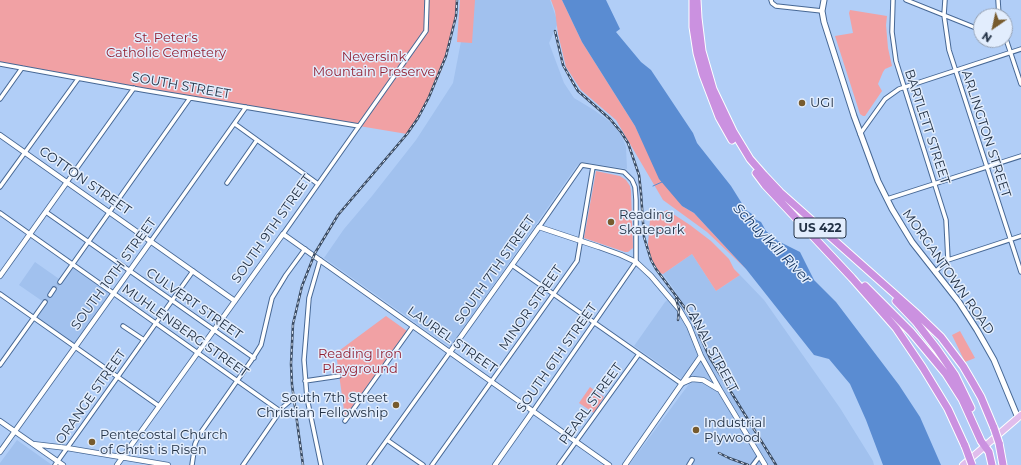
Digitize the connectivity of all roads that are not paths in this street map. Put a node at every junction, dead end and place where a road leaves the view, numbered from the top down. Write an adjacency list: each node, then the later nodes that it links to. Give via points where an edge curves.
1 (427, 0): 26 (street, SOUTH 9TH STREET, via 426,31)
2 (693, 0): 52 (highway, US 422, via 693,27 697,53 705,83 719,118 745,160)
3 (697, 0): 51 (highway, US 422, via 707,69 732,131 764,176)
4 (771, 0): 9 (street, via 773,4)
5 (824, 0): 9 (main road, MORGANTOWN ROAD)
6 (892, 0): 20 (street, BARTLETT STREET, via 893,42)
7 (906, 0): 10 (street)
8 (945, 0): 10 (street, ARLINGTON STREET)
9 (822, 11): 27 (main road, MORGANTOWN ROAD)
10 (944, 15): 11 (street); 17 (street, ARLINGTON STREET)
11 (973, 27)
12 (1009, 48): 14 (street)
13 (1021, 49): 14 (street)
14 (1010, 52): 17 (street); 19 (street)
15 (0, 64): 16 (street, SOUTH STREET)
16 (22, 68): 18 (street, SOUTH STREET); 23 (street)
17 (955, 70): 20 (street); 33 (street, ARLINGTON STREET)
18 (78, 79): 21 (street, SOUTH STREET); 30 (street)
19 (1021, 84)
20 (904, 87): 27 (street, via 889,96); 37 (street, BARTLETT STREET)
21 (134, 88): 22 (street, SOUTH STREET); 34 (street)
22 (190, 98): 24 (street, SOUTH STREET); 41 (street)
23 (0, 99)
24 (246, 107): 25 (street, SOUTH 10TH STREET); 26 (street, SOUTH STREET)
25 (235, 124): 29 (street); 48 (street, SOUTH 10TH STREET)
26 (359, 126): 36 (street, SOUTH 9TH STREET)
27 (860, 134): 39 (main road, MORGANTOWN ROAD)
28 (0, 135): 30 (street, COTTON STREET)
29 (257, 140): 35 (street); 36 (street)
30 (25, 152): 34 (street, COTTON STREET); 38 (street)
31 (1021, 156): 33 (street)
32 (593, 167): 43 (street, SOUTH 7TH STREET, via 582,165); 49 (street, MINOR STREET); 56 (street, via 624,172 632,180 635,187)
33 (986, 167): 37 (street); 47 (street, ARLINGTON STREET)
34 (67, 182): 40 (street); 41 (street, COTTON STREET)
35 (227, 183)
36 (318, 184): 45 (street, SOUTH 9TH STREET)
37 (935, 184): 39 (street); 55 (street, BARTLETT STREET, via 946,220)
38 (0, 187)
39 (887, 199): 61 (main road, MORGANTOWN ROAD, via 904,230)
40 (46, 212): 44 (street); 50 (street, CULVERT STREET)
41 (109, 212): 48 (street, COTTON STREET); 50 (street)
42 (0, 213): 44 (street, MUHLENBERG STREET)
43 (539, 227): 49 (street, CANAL STREET); 58 (street, SOUTH 7TH STREET)
44 (30, 234): 57 (street, MUHLENBERG STREET); 63 (street)
45 (283, 234): 53 (street, LAUREL STREET); 71 (street, SOUTH 9TH STREET)
46 (1021, 236): 47 (street)
47 (1010, 240): 55 (street); 62 (street, ARLINGTON STREET)
48 (151, 241): 59 (street, SOUTH 10TH STREET); 60 (street, COTTON STREET)
49 (581, 241): 56 (street, CANAL STREET); 68 (street, MINOR STREET, via 577,261)
50 (88, 242): 57 (street); 59 (street, CULVERT STREET)
51 (836, 242): 107 (highway, via 901,305 950,366 983,433); 133 (highway, US 422, bridge, via 915,312 950,348 981,397 994,428)
52 (824, 248): 107 (highway, via 902,323 938,362 959,395); 114 (highway, US 422, bridge, via 896,328 923,368 948,409 965,446)
53 (305, 249): 54 (street, LAUREL STREET); 85 (street, via 275,291 261,345)
54 (320, 260): 77 (street, LAUREL STREET); 90 (street, via 309,298 304,354)
55 (948, 260): 61 (street)
56 (636, 262): 75 (street, SOUTH 6TH STREET); 84 (street, CANAL STREET, via 679,309)
57 (72, 264): 64 (street); 66 (street, MUHLENBERG STREET)
58 (512, 265): 68 (street); 82 (street, SOUTH 7TH STREET)
59 (130, 271): 66 (street, SOUTH 10TH STREET); 70 (street, CULVERT STREET)
60 (193, 271): 70 (street, ORANGE STREET); 71 (street, COTTON STREET)
61 (934, 272): 100 (main road, MORGANTOWN ROAD, via 962,306 983,340)
62 (1021, 272)
63 (0, 276)
64 (60, 282)
65 (54, 289): 69 (street)
66 (114, 293): 74 (street, MUHLENBERG STREET); 80 (street, SOUTH 10TH STREET)
67 (0, 294): 73 (street)
68 (553, 294): 75 (street); 91 (street, MINOR STREET)
69 (50, 295)
70 (172, 301): 74 (street, ORANGE STREET); 78 (street, CULVERT STREET)
71 (235, 301): 78 (street, SOUTH 9TH STREET)
72 (45, 302): 73 (street)
73 (34, 318): 80 (street); 86 (street)
74 (156, 323): 79 (street, ORANGE STREET); 81 (street, MUHLENBERG STREET)
75 (595, 323): 83 (street); 99 (street, SOUTH 6TH STREET)
76 (123, 326): 79 (street)
77 (413, 326): 82 (street, LAUREL STREET); 102 (street)
78 (214, 330): 81 (street, SOUTH 9TH STREET); 85 (street, CULVERT STREET)
79 (144, 340): 88 (street, ORANGE STREET)
80 (75, 347): 88 (street); 103 (street, SOUTH 10TH STREET)
81 (198, 352): 89 (street, MUHLENBERG STREET); 97 (street, SOUTH 9TH STREET)
82 (450, 352): 91 (street, LAUREL STREET); 104 (street, SOUTH 7TH STREET)
83 (639, 354): 92 (street); 105 (street, PEARL STREET)
84 (702, 356): 92 (street); 93 (street, CANAL STREET)
85 (254, 358): 89 (street)
86 (0, 365)
87 (339, 376): 90 (street)
88 (118, 377): 97 (street); 108 (street, ORANGE STREET)
89 (238, 381): 98 (street, MUHLENBERG STREET); 118 (street, via 199,435)
90 (305, 382): 94 (street)
91 (492, 382): 99 (street, LAUREL STREET); 123 (street, MINOR STREET)
92 (682, 384): 93 (street, via 692,379 703,380); 127 (street)
93 (720, 390): 111 (street, CANAL STREET)
94 (306, 398): 95 (street); 120 (street)
95 (299, 399)
96 (289, 402): 98 (street)
97 (159, 406): 110 (street, SOUTH 9TH STREET)
98 (280, 411): 119 (street)
99 (533, 412): 105 (street, LAUREL STREET); 124 (street, SOUTH 6TH STREET)
100 (1020, 418): 107 (main road)
101 (0, 421): 103 (street)
102 (345, 421)
103 (15, 431): 106 (street); 109 (street, SOUTH 10TH STREET)
104 (387, 440): 121 (street, SOUTH 7TH STREET); 122 (street)
105 (576, 442): 125 (street, PEARL STREET); 126 (street, LAUREL STREET)
106 (33, 444): 108 (street); 113 (street)
107 (985, 446): 114 (main road); 131 (highway); 132 (highway)
108 (67, 448): 110 (street); 113 (street, ORANGE STREET)
109 (0, 452)
110 (122, 457): 116 (street, SOUTH 9TH STREET); 117 (street)
111 (759, 457): 129 (street); 130 (street, CANAL STREET)
112 (692, 460): 128 (street)
113 (56, 463): 115 (street)
114 (967, 464)
115 (63, 465)
116 (117, 465)
117 (168, 465)
118 (192, 465)
119 (243, 465)
120 (321, 465)
121 (369, 465)
122 (423, 465)
123 (432, 465)
124 (495, 465)
125 (559, 465)
126 (609, 465)
127 (625, 465)
128 (689, 465)
129 (754, 465)
130 (765, 465)
131 (988, 465)
132 (992, 465)
133 (1004, 465)

